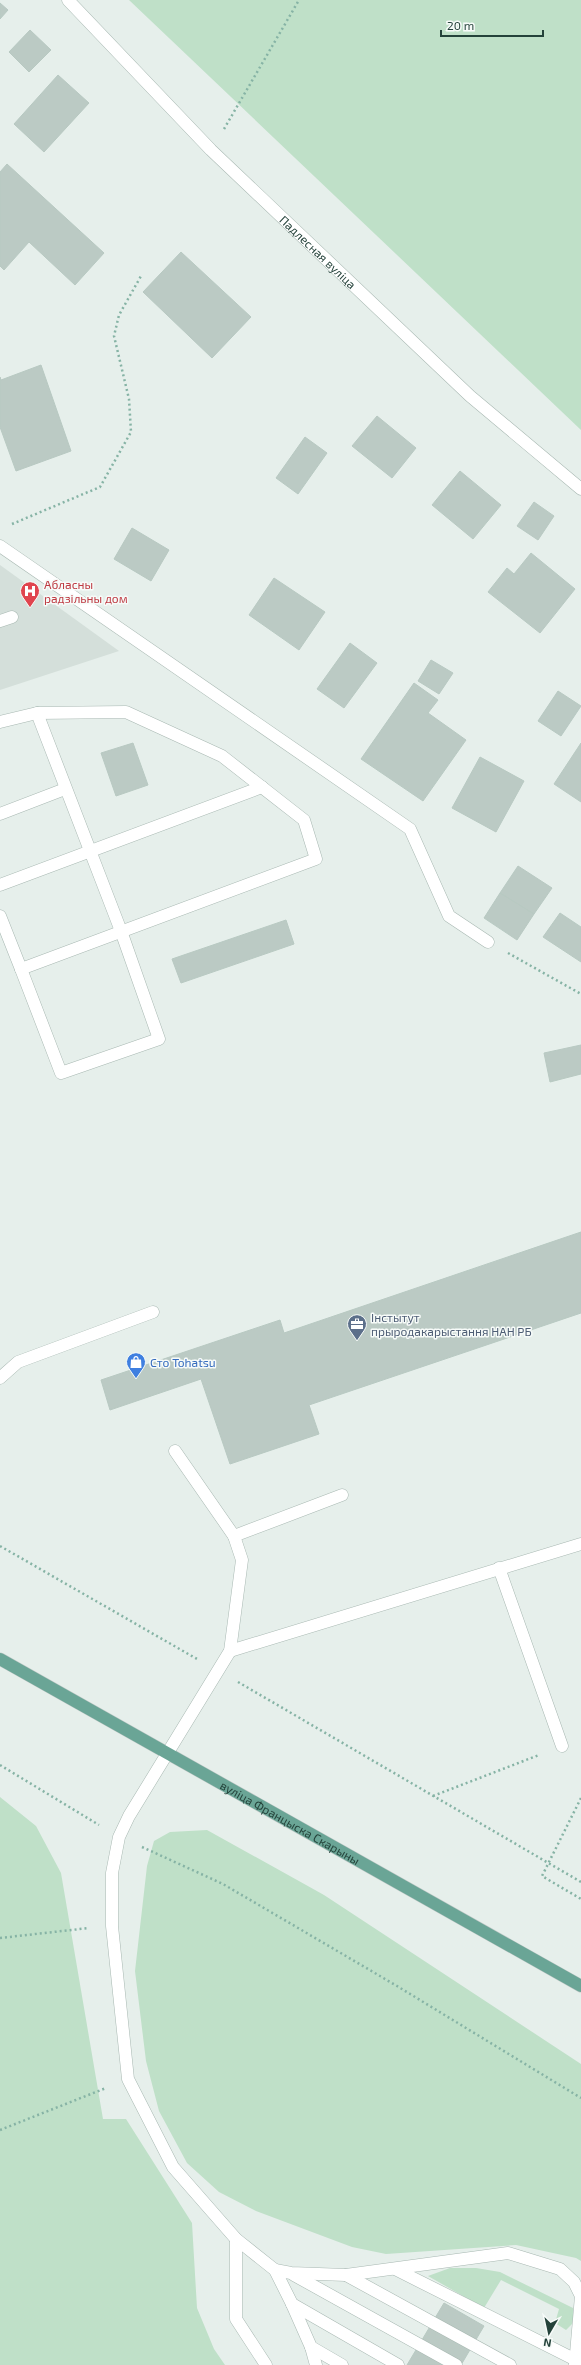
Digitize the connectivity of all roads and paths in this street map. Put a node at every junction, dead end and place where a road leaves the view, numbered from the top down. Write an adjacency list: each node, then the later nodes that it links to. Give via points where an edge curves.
1 (68, 0): 3 (street, Падлесная вуліца)
2 (299, 0): 3 (path)
3 (211, 150): 5 (street, Падлесная вуліца, via 470,396)
4 (141, 276): 6 (path, via 119,315 114,336 129,399 131,432 100,487)
5 (581, 489)
6 (7, 526)
7 (0, 546): 19 (street, via 410,828 449,916)
8 (12, 617): 9 (street)
9 (0, 621)
10 (37, 714): 11 (street); 12 (street, via 126,712 222,756); 13 (street)
11 (0, 722)
12 (262, 787): 15 (street); 18 (street, via 304,820 316,858)
13 (65, 789): 14 (street); 15 (street)
14 (0, 814)
15 (90, 851): 16 (street); 18 (street)
16 (0, 885)
17 (0, 916): 20 (street)
18 (121, 931): 20 (street); 20 (street, via 159,1039 62,1073)
19 (488, 942): 21 (path)
20 (21, 969)
21 (581, 994)
22 (153, 1312): 23 (street, via 18,1362)
23 (0, 1378)
24 (175, 1451): 26 (street)
25 (342, 1495): 26 (street)
26 (234, 1536): 30 (street, via 242,1560)
27 (581, 1544): 29 (street)
28 (0, 1546): 32 (path)
29 (499, 1568): 30 (street); 33 (street)
30 (230, 1651): 32 (street)
31 (0, 1658): 34 (main road, вуліца Францыска Скарыны)
32 (219, 1671): 34 (street); 36 (path)
33 (562, 1746): 36 (path)
34 (168, 1752): 38 (street); 44 (main road, вуліца Францыска Скарыны)
35 (0, 1764): 38 (path)
36 (433, 1796): 39 (path)
37 (581, 1798): 39 (path)
38 (119, 1837): 42 (street, via 112,1873); 46 (path, via 223,1884)
39 (550, 1864): 40 (path); 41 (path, via 542,1876)
40 (581, 1882)
41 (581, 1899)
42 (112, 1926): 43 (path); 45 (street)
43 (0, 1938)
44 (581, 1986)
45 (128, 2079): 47 (path); 48 (street, via 173,2167)
46 (581, 2098)
47 (0, 2130)
48 (236, 2239): 50 (street); 56 (street, via 236,2319)
49 (395, 2269): 52 (street); 55 (street); 55 (street, via 508,2253 560,2269 574,2282 581,2296)
50 (275, 2270): 51 (street); 53 (street)
51 (291, 2273): 52 (street); 60 (street)
52 (346, 2275): 61 (street)
53 (292, 2304): 54 (street); 59 (street)
54 (311, 2348): 57 (street); 58 (street)
55 (576, 2362)
56 (266, 2365)
57 (316, 2365)
58 (342, 2365)
59 (398, 2365)
60 (456, 2365)
61 (510, 2365)

